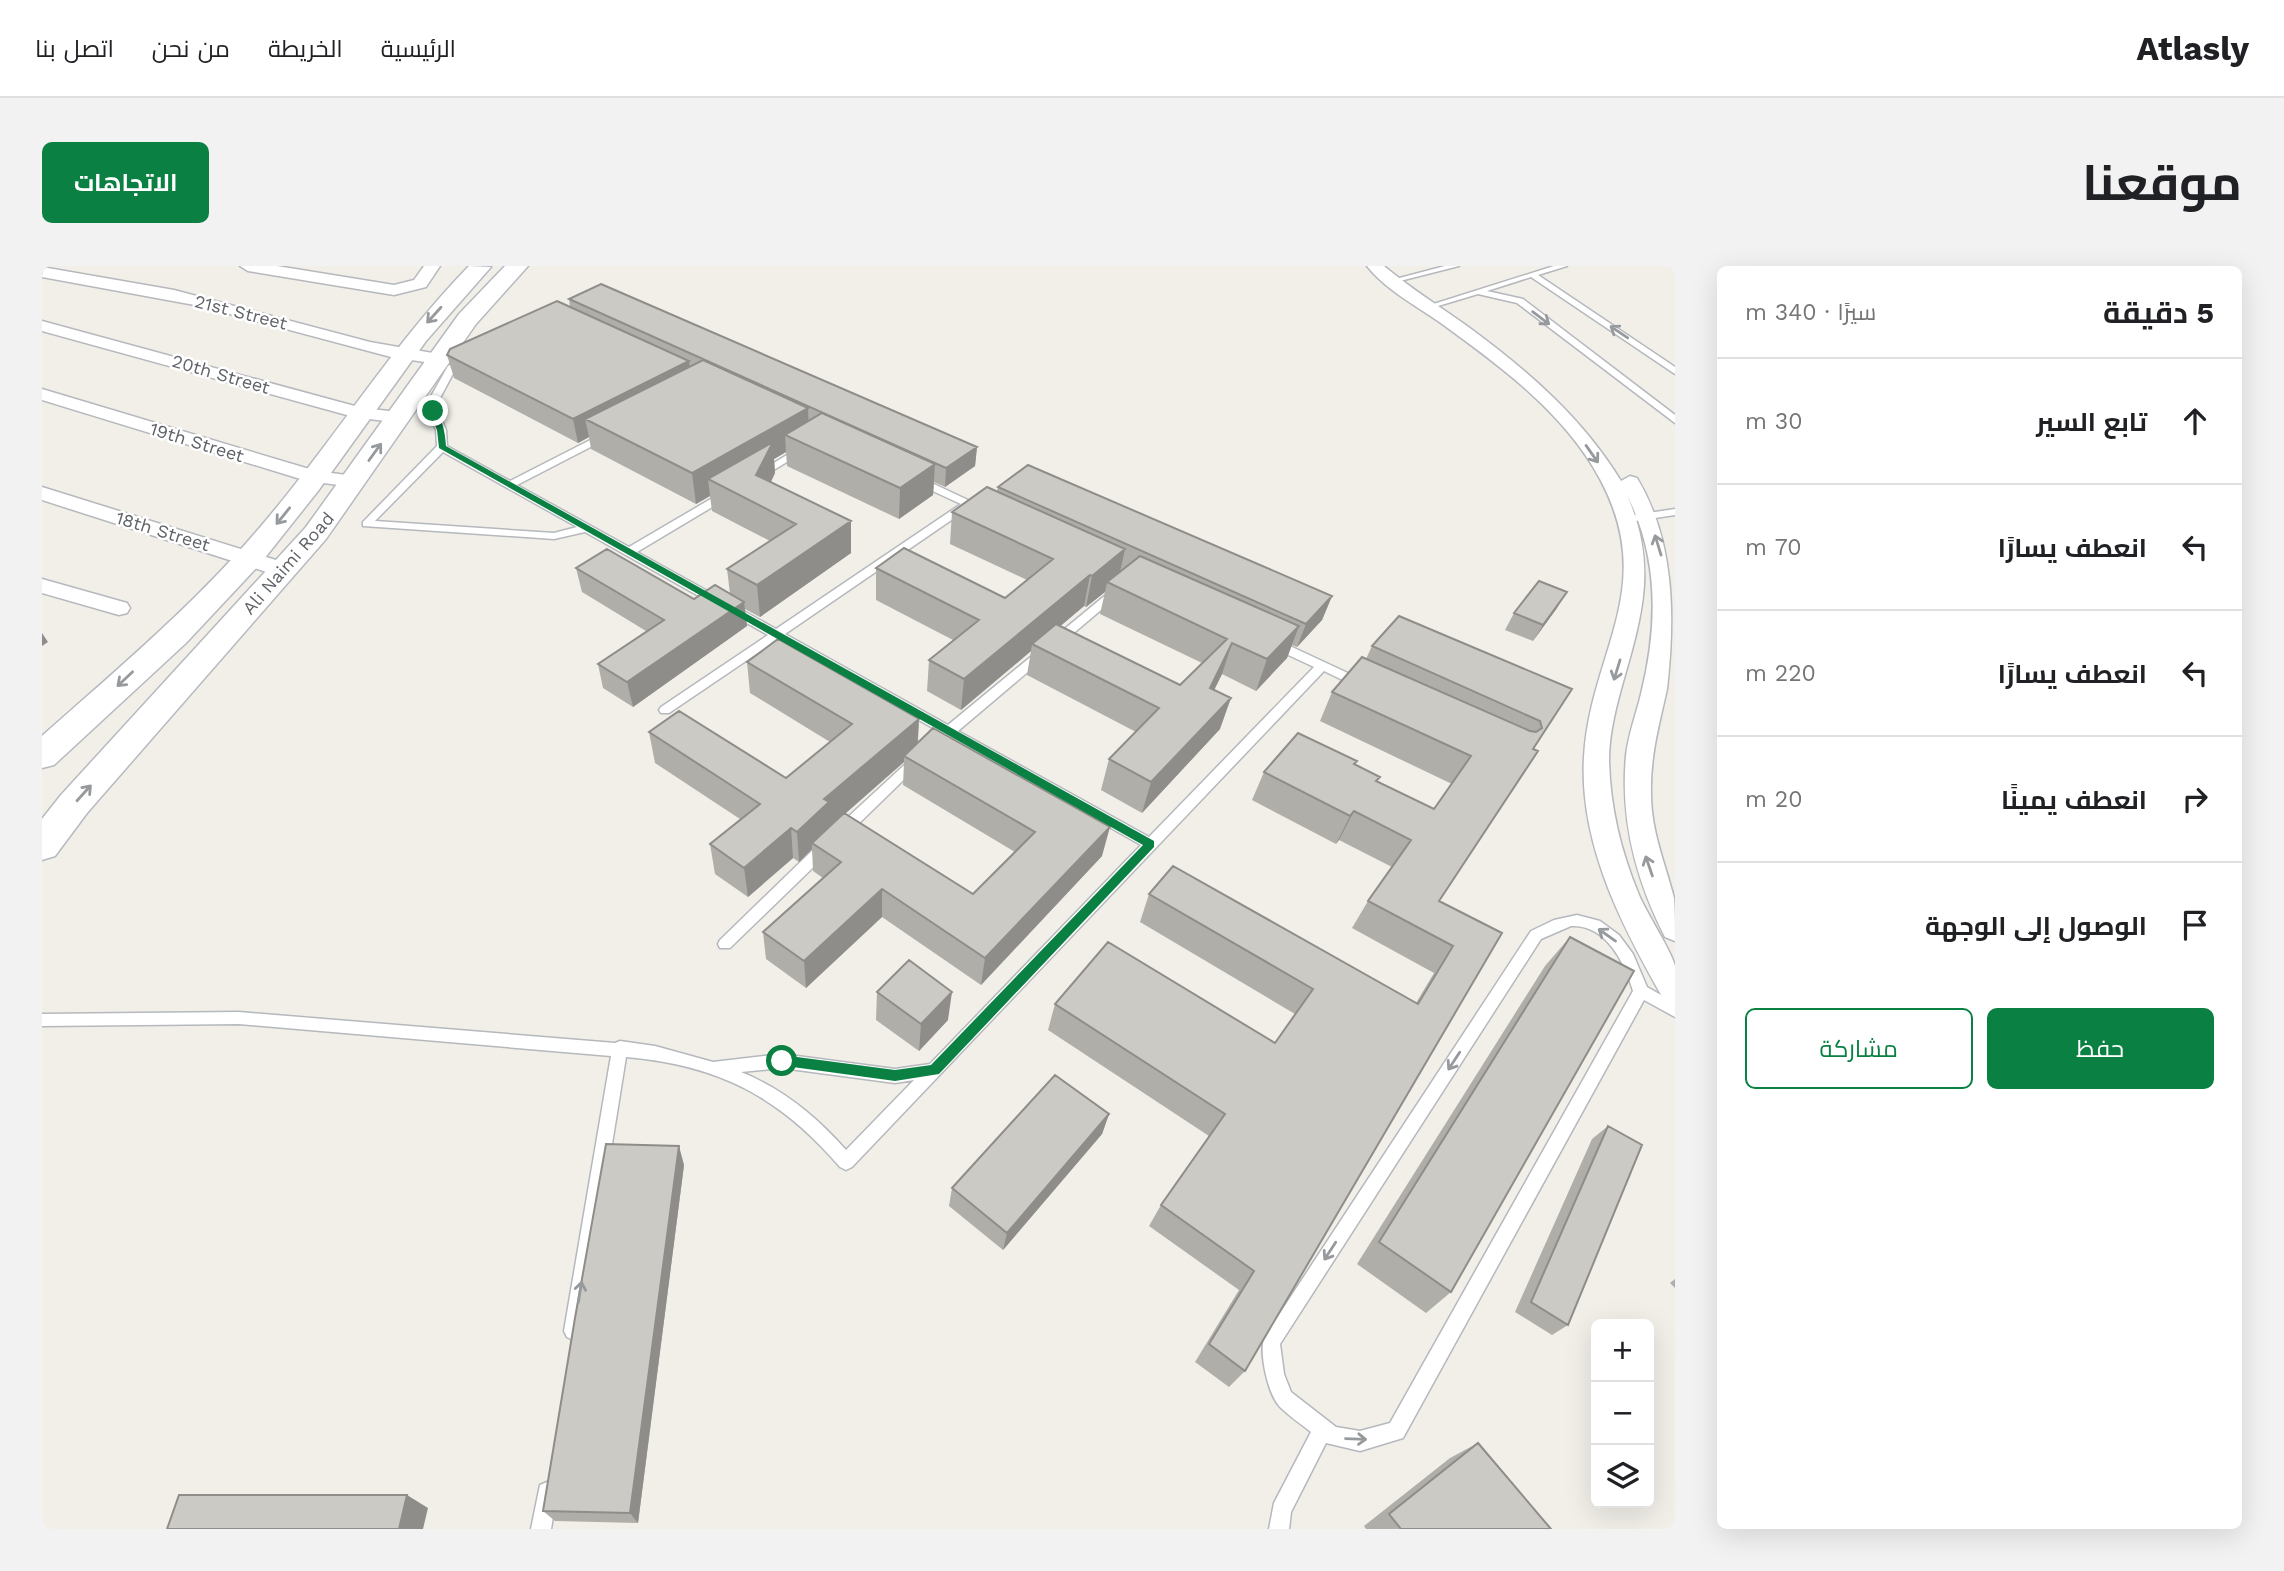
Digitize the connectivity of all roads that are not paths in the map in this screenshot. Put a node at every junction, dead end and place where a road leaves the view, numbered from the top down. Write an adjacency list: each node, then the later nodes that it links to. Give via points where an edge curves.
1 (248, 266): 2 (street, via 394,289 419,284)
2 (432, 266)
3 (517, 266): 15 (main road, Ali Naimi Road, via 488,293)
4 (1455, 266): 8 (lane)
5 (1563, 266): 9 (lane)
6 (480, 267): 13 (main road, Ali Naimi Road, one-way to 13, via 428,321)
7 (42, 272): 13 (street, 21st Street, via 169,294)
8 (1393, 272): 11 (street)
9 (1532, 274): 10 (lane); 16 (lane, one-way to 9)
10 (1480, 292): 11 (lane); 20 (lane, one-way to 20, via 1520,301)
11 (1436, 304): 34 (street, via 1572,426)
12 (42, 326): 18 (street, 20th Street)
13 (403, 356): 15 (street, 21st Street); 18 (main road, Ali Naimi Road)
14 (475, 357): 23 (lane, via 451,368 435,398 433,411)
15 (438, 359): 19 (main road, Ali Naimi Road)
16 (1675, 371)
17 (42, 394): 25 (street, 19th Street)
18 (361, 413): 19 (street, 20th Street); 25 (main road, Ali Naimi Road)
19 (400, 417): 27 (main road, Ali Naimi Road, one-way to 19)
20 (1675, 420)
21 (620, 428): 28 (lane)
22 (811, 444): 26 (lane)
23 (442, 447): 28 (lane); 35 (lane, via 367,524 554,536)
24 (908, 476): 31 (lane)
25 (314, 477): 27 (street, 19th Street); 37 (main road, Ali Naimi Road, one-way to 37)
26 (754, 478)
27 (355, 481): 38 (main road, Ali Naimi Road)
28 (510, 485): 35 (lane)
29 (732, 491): 36 (lane)
30 (42, 493): 37 (street, 18th Street)
31 (968, 504): 33 (lane); 42 (lane)
32 (1675, 512): 34 (lane)
33 (993, 515)
34 (1637, 518): 51 (street, one-way to 34, via 1646,858 1638,813 1639,753 1665,638 1667,605 1662,560); 54 (street, one-way to 54, via 1634,601 1601,721 1596,776 1603,833 1654,956)
35 (587, 528): 36 (lane)
36 (629, 552): 42 (lane)
37 (250, 558): 38 (street, 18th Street); 48 (main road, Ali Naimi Road, one-way to 48)
38 (284, 570): 50 (main road, Ali Naimi Road, one-way to 38, via 74,804)
39 (1132, 578): 47 (lane)
40 (42, 586): 41 (street)
41 (119, 608)
42 (778, 636): 46 (lane); 47 (lane)
43 (1259, 637): 44 (lane)
44 (1322, 666): 45 (lane); 49 (lane)
45 (1371, 688)
46 (665, 710)
47 (948, 731): 49 (lane); 52 (lane)
48 (42, 756)
49 (1150, 844): 59 (lane)
50 (42, 846)
51 (1675, 929)
52 (725, 944)
53 (1641, 991): 55 (lane); 61 (lane, one-way to 53, via 1332,1436 1360,1441 1396,1431); 61 (lane, one-way to 61, via 1633,962 1612,936 1582,920 1536,935 1271,1342 1284,1398)
54 (1675, 991)
55 (1675, 1010)
56 (42, 1020): 57 (lane, via 239,1018)
57 (620, 1048): 58 (lane); 60 (lane, one-way to 57)
58 (715, 1068): 59 (lane, via 782,1061 895,1076); 59 (lane, via 770,1091 810,1121 846,1162)
59 (934, 1070)
60 (571, 1344)
61 (1323, 1429): 64 (lane, via 1281,1510)
62 (549, 1476): 63 (lane)
63 (541, 1529)
64 (1279, 1529)

